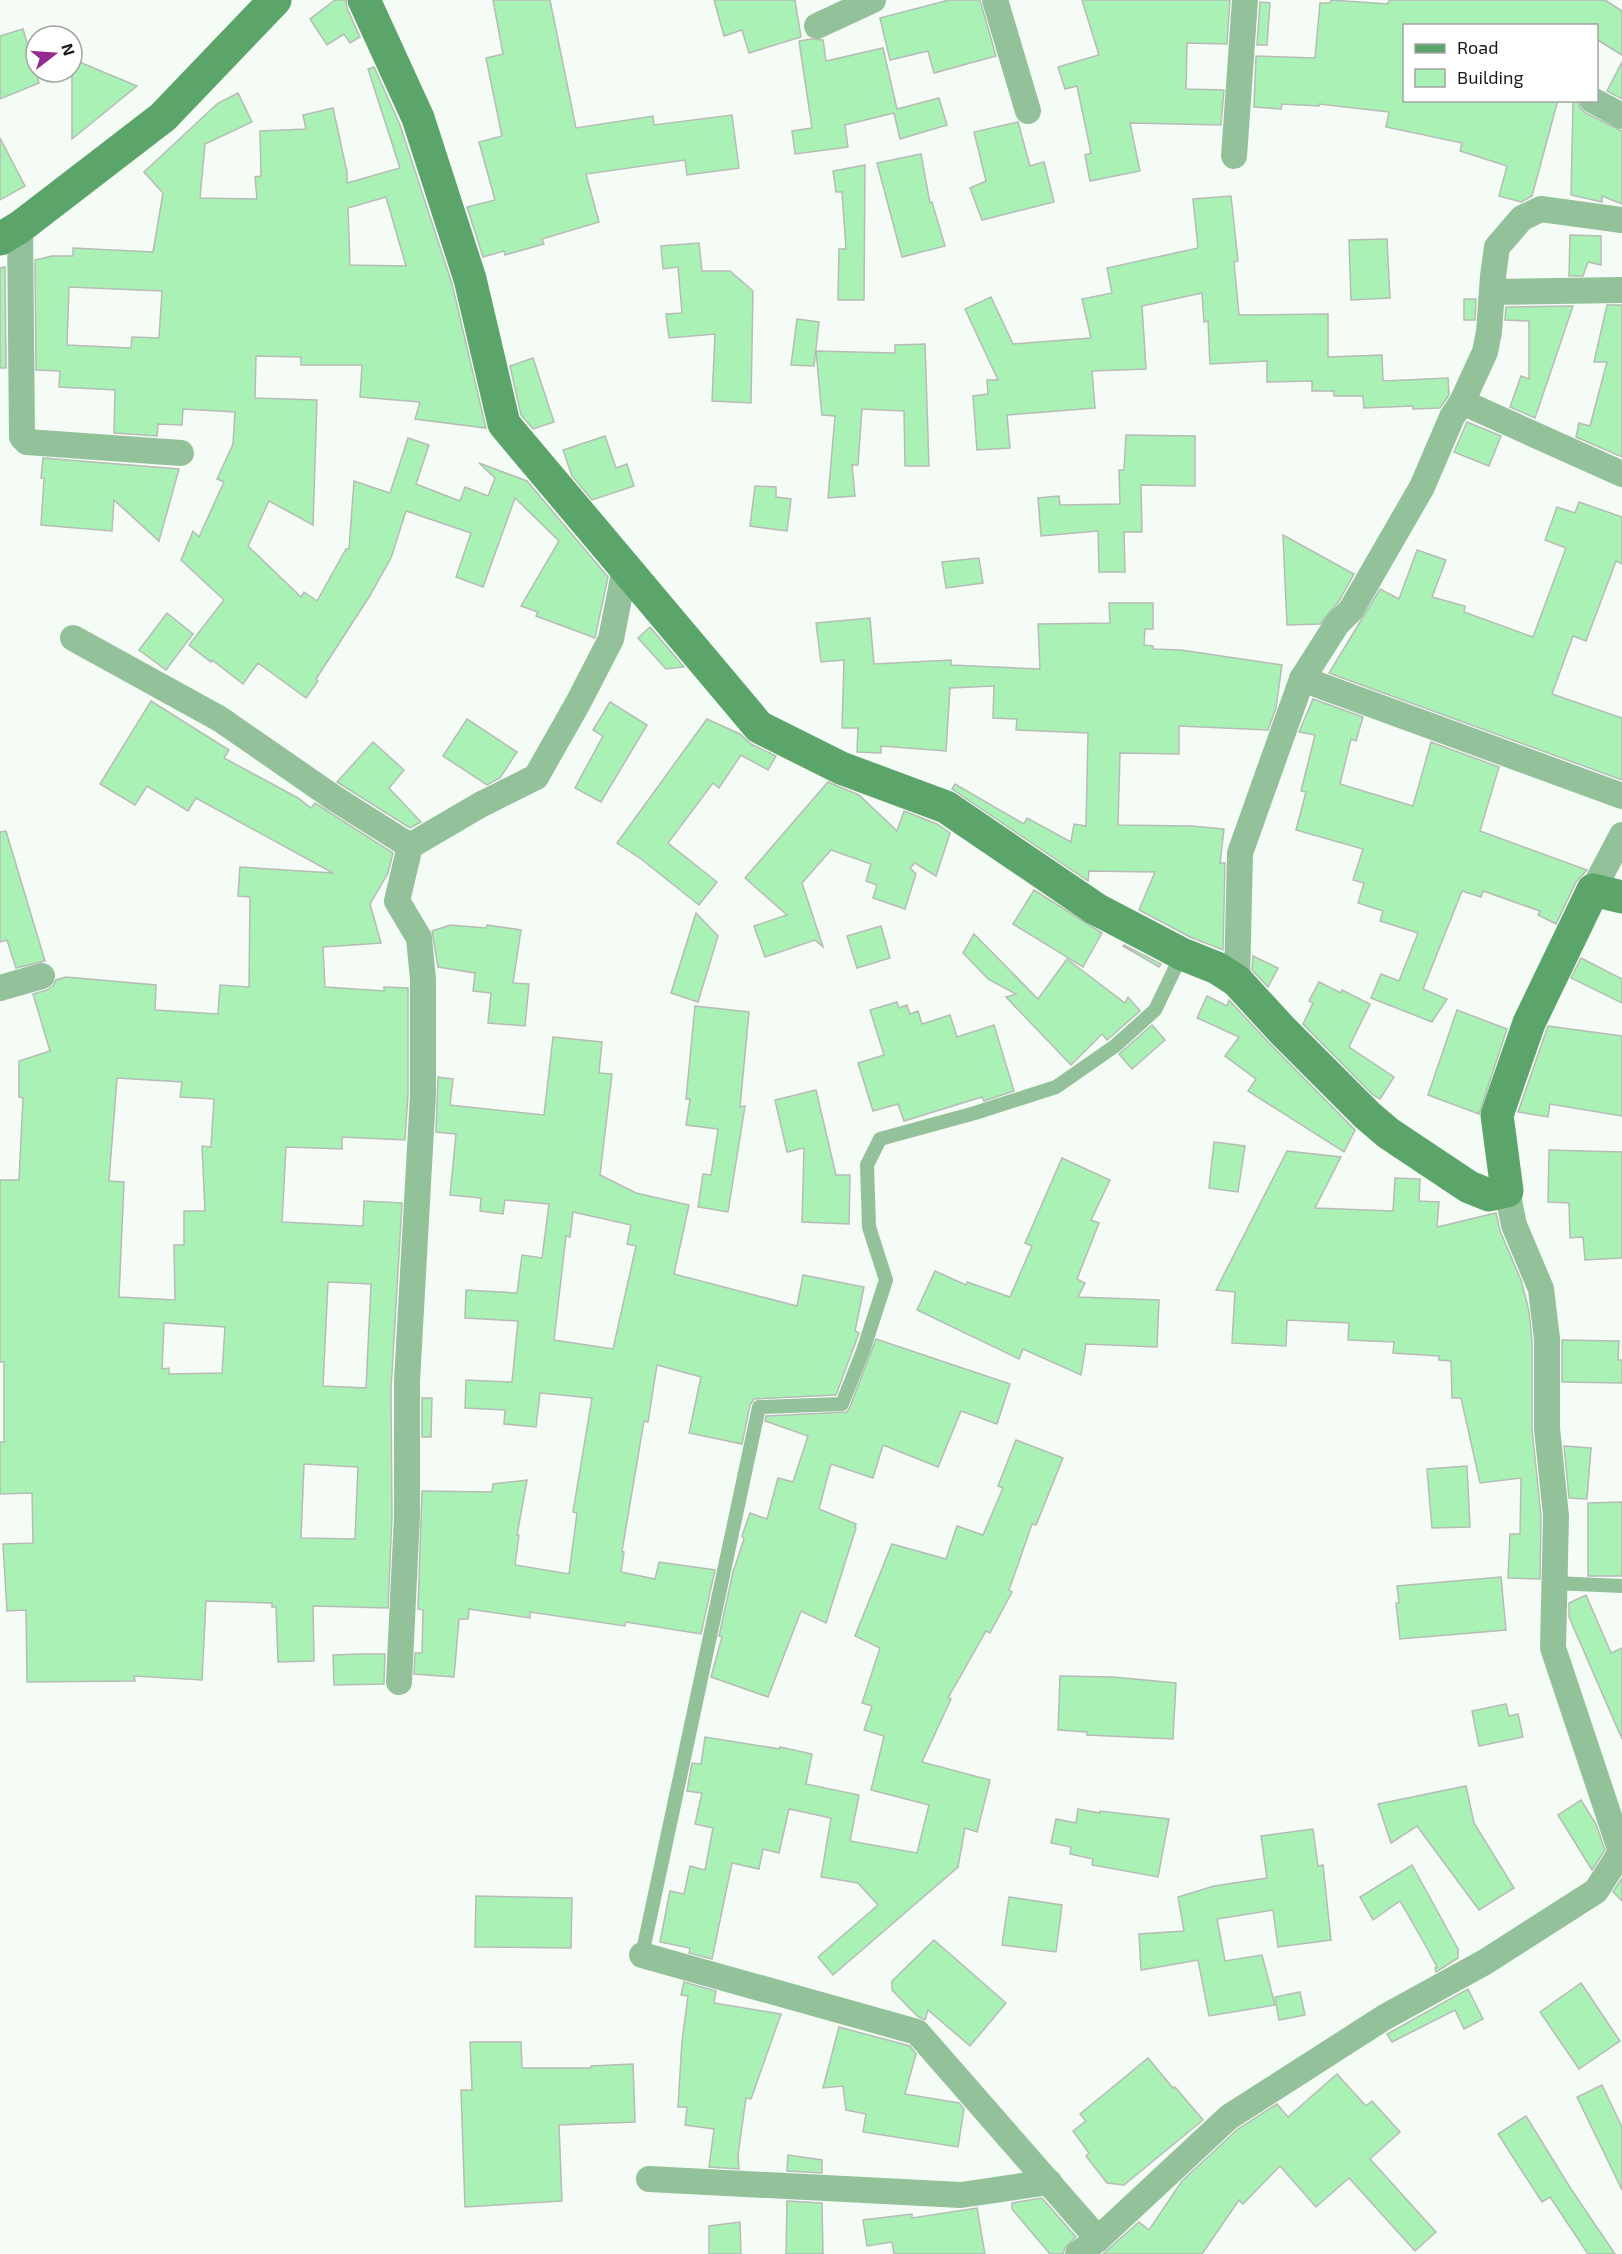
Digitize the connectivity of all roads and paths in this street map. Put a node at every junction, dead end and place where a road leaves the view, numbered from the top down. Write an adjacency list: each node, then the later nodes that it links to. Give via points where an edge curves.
1 (275, 0): 12 (street, via 163,117)
2 (364, 0): 18 (street, via 418,118 470,279 504,424)
3 (873, 0): 6 (street)
4 (995, 0): 8 (street)
5 (1245, 0): 10 (street)
6 (817, 26)
7 (1596, 102): 9 (street)
8 (1028, 111)
9 (1622, 116)
10 (1234, 156)
11 (1622, 220): 14 (street, via 1540,209 1522,218 1497,247)
12 (10, 233): 16 (street, via 22,437 27,442)
13 (1622, 290): 14 (street)
14 (1492, 292): 15 (street, via 1485,352)
15 (1462, 402): 17 (street); 20 (street, via 1422,487 1351,610 1337,624)
16 (181, 453)
17 (1622, 474)
18 (625, 568): 23 (street, via 611,639 536,777); 25 (street, via 759,727 841,768 946,807 1096,909)
19 (73, 639): 23 (street, via 220,719)
20 (1302, 679): 21 (street); 27 (street, via 1240,853)
21 (1622, 796)
22 (1622, 835): 24 (street)
23 (410, 846): 32 (street, via 397,902 419,938 423,1094 407,1381 407,1516)
24 (1607, 894): 29 (street, via 1529,1023 1497,1115)
25 (1182, 954): 27 (street); 33 (lane, via 1155,1010 1115,1046 1056,1087 880,1139 867,1165 869,1227 886,1280 842,1404 759,1407)
26 (42, 976): 28 (street)
27 (1237, 981): 29 (street, via 1388,1133 1469,1187 1489,1195)
28 (0, 988)
29 (1507, 1191): 30 (street, via 1514,1225 1541,1288 1547,1339 1547,1428 1556,1516)
30 (1554, 1582): 31 (lane); 36 (street, via 1553,1648 1621,1852 1596,1891 1485,1962 1385,2017 1229,2117)
31 (1622, 1586)
32 (399, 1682)
33 (642, 1955): 35 (street, via 917,2032)
34 (649, 2179): 35 (street, via 961,2195)
35 (1048, 2182): 36 (street)
36 (1088, 2247)

